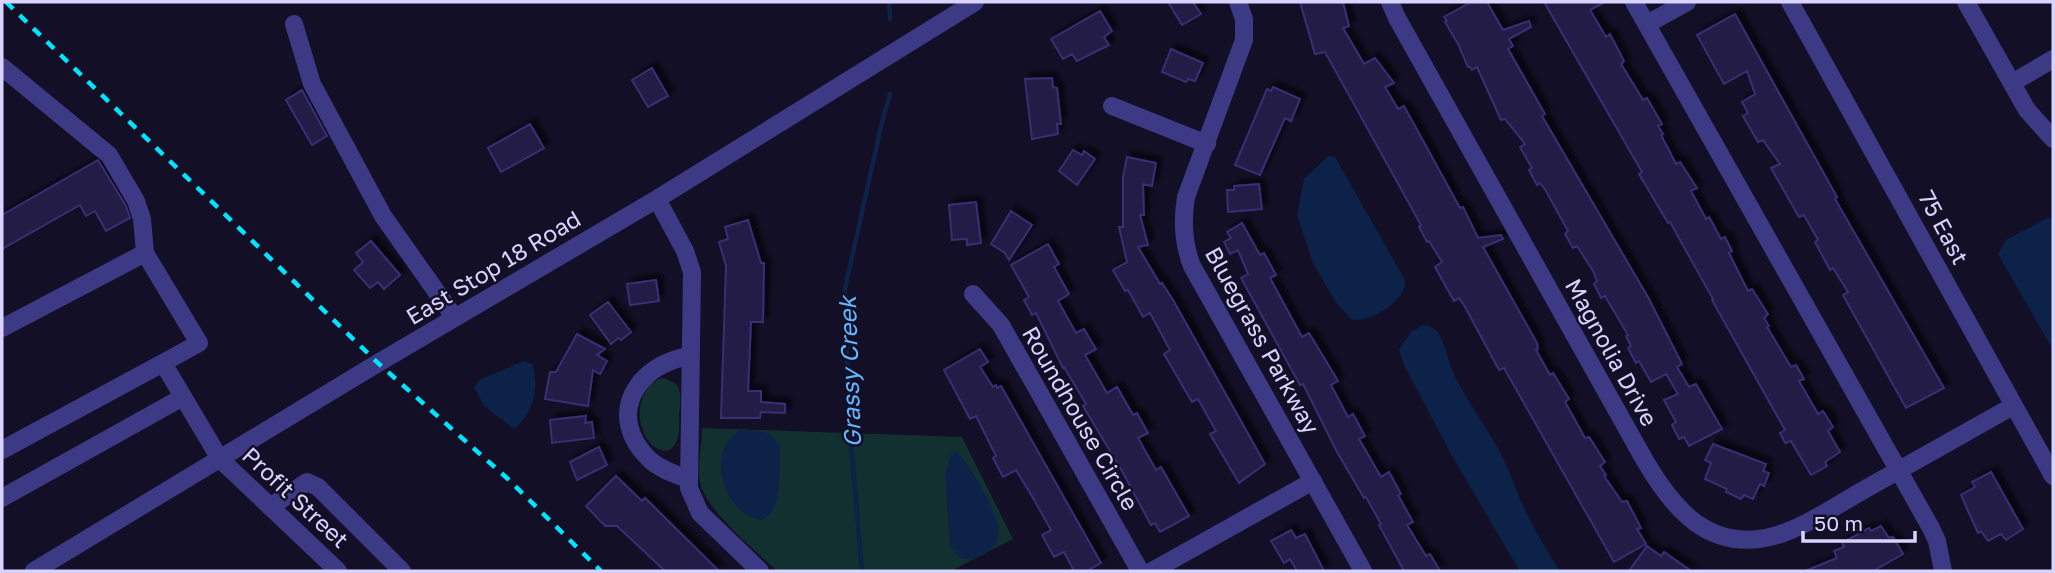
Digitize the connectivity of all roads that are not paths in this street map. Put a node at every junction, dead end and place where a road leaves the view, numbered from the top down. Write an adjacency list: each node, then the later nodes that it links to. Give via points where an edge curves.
1 (975, 2): 16 (street, East Stop 18 Road)
2 (1238, 2): 15 (street, Bluegrass Parkway, via 1244,40)
3 (1390, 2): 27 (street, Magnolia Drive, via 1654,476 1691,520 1723,536 1774,536)
4 (1687, 2): 9 (street)
5 (1790, 2): 24 (street, 75 East)
6 (1966, 2): 12 (street)
7 (1637, 3): 9 (street)
8 (295, 24): 19 (street, via 312,84 383,216)
9 (1647, 24): 27 (street)
10 (2053, 59): 12 (street)
11 (2, 67): 17 (street, via 109,155 136,201)
12 (2012, 83): 14 (street, via 2027,110)
13 (1112, 106): 15 (street)
14 (2053, 139)
15 (1207, 144): 30 (street, Bluegrass Parkway, via 1186,197 1183,227 1188,256)
16 (657, 199): 19 (street, East Stop 18 Road); 21 (street, via 690,261)
17 (145, 253): 20 (street); 22 (street, via 199,343)
18 (972, 294): 37 (street, Roundhouse Circle, via 1001,325)
19 (455, 318): 26 (street, East Stop 18 Road)
20 (2, 328)
21 (690, 356): 29 (street); 29 (street, via 662,363 640,380 628,413 634,439 651,461)
22 (163, 363): 23 (street, Profit Street); 25 (street)
23 (183, 397): 26 (street, Profit Street); 31 (street)
24 (2013, 406): 27 (street, Magnolia Drive); 28 (street, 75 East)
25 (2, 450)
26 (220, 459): 32 (street, Profit Street); 34 (street, East Stop 18 Road)
27 (1898, 470): 40 (street, via 1937,541)
28 (2053, 476)
29 (688, 479): 36 (street, via 700,513)
30 (1312, 481): 38 (street); 39 (street, Bluegrass Parkway)
31 (2, 498)
32 (270, 507): 33 (street, via 307,482 318,487); 35 (street, Profit Street)
33 (395, 569)
34 (34, 571)
35 (338, 571)
36 (760, 571)
37 (1140, 571)
38 (1152, 571)
39 (1363, 571)
40 (1943, 571)

